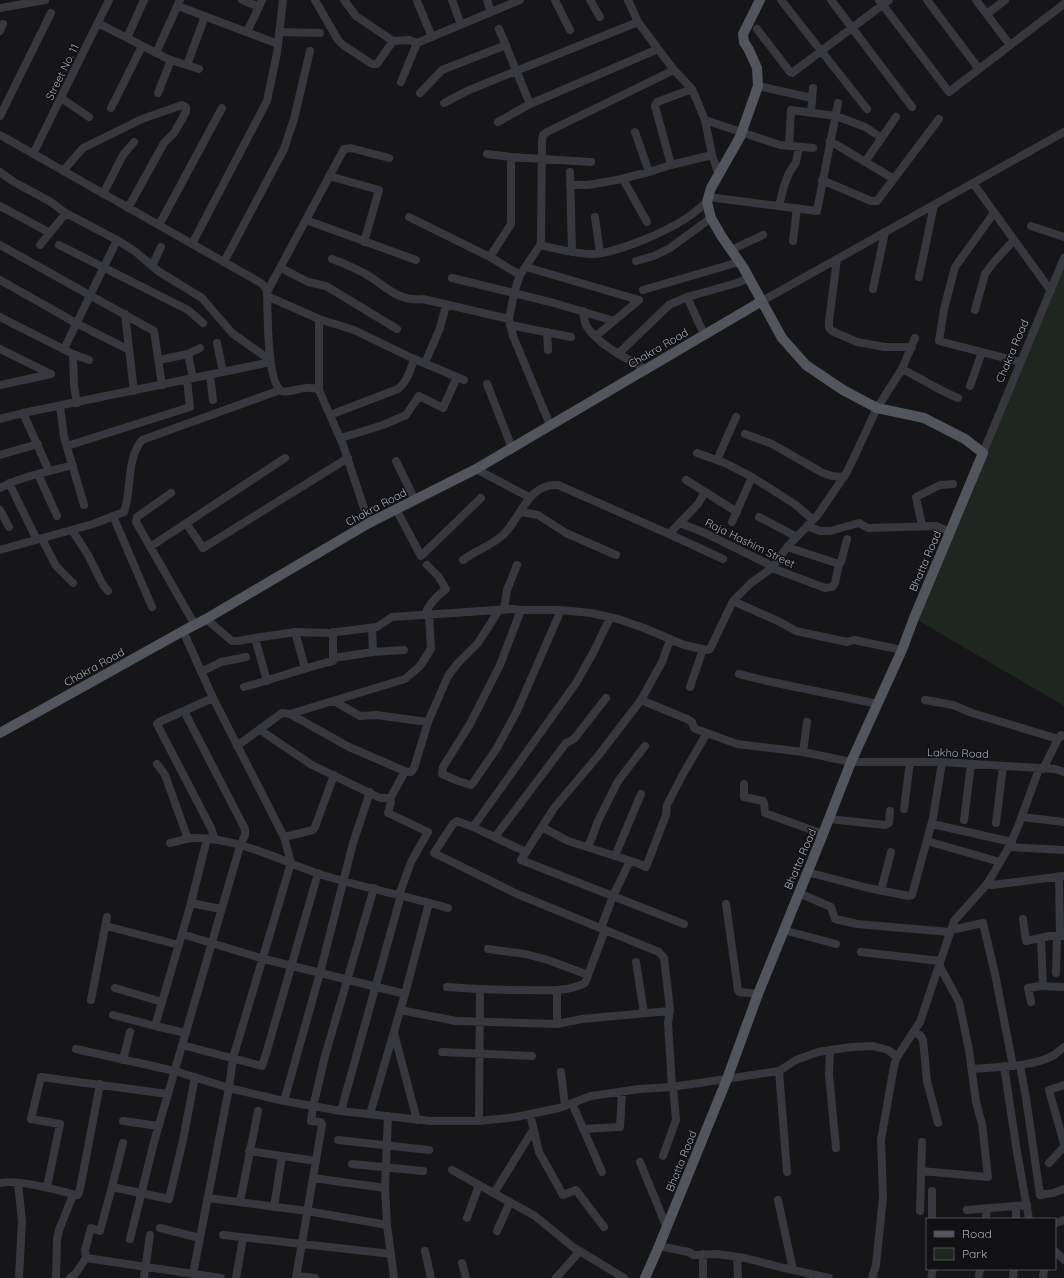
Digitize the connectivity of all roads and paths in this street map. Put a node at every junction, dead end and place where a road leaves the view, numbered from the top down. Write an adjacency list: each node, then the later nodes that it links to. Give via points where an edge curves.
1 (45, 0): 25 (street)
2 (109, 0): 32 (street, Street No. 11)
3 (144, 0): 42 (street)
4 (242, 0): 23 (street)
5 (283, 0): 39 (street)
6 (315, 0): 43 (street, via 338,40 372,64 377,64)
7 (344, 0): 43 (street, via 356,16)
8 (452, 0): 33 (street)
9 (487, 0): 26 (street)
10 (520, 0): 26 (street)
11 (555, 0): 37 (street)
12 (590, 0): 30 (street)
13 (628, 0): 31 (street)
14 (760, 0): 60 (main road, via 743,34 744,42 757,68)
15 (781, 0): 51 (street)
16 (830, 0): 34 (street)
17 (927, 0): 56 (street)
18 (976, 0): 28 (street)
19 (1005, 0): 28 (street)
20 (417, 1): 41 (street)
21 (884, 2): 34 (street); 56 (street, via 949,92)
22 (179, 3): 29 (street); 52 (street)
23 (260, 3): 38 (street)
24 (1064, 4): 47 (street)
25 (0, 8)
26 (491, 12): 33 (street)
27 (51, 13): 75 (street)
28 (987, 14): 47 (street)
29 (205, 16): 38 (street); 54 (street)
30 (600, 17)
31 (638, 22): 49 (street); 58 (street)
32 (98, 23): 42 (street); 65 (street, Street No. 11)
33 (461, 25): 41 (street)
34 (852, 28): 51 (street); 70 (street)
35 (499, 29): 46 (street)
36 (757, 29): 51 (street, via 792,73)
37 (570, 30)
38 (247, 32): 45 (street)
39 (279, 32): 40 (street); 45 (street)
40 (320, 33)
41 (432, 37): 44 (street)
42 (127, 38): 48 (street)
43 (393, 41): 44 (street, via 409,40)
44 (417, 43): 59 (street)
45 (278, 44): 136 (street, via 267,101)
46 (506, 45): 58 (street); 64 (street, via 442,70)
47 (1010, 45): 56 (street)
48 (142, 46): 52 (street); 71 (street)
49 (658, 49): 57 (street); 69 (street)
50 (310, 50): 151 (street, via 294,119 284,149)
51 (822, 51): 73 (street)
52 (156, 53): 53 (street)
53 (171, 60): 54 (street); 63 (street)
54 (187, 65): 55 (street)
55 (199, 69)
56 (979, 69)
57 (674, 70): 62 (street); 97 (street, via 547,132 543,135)
58 (518, 71): 67 (street, via 469,90); 69 (street)
59 (401, 82)
60 (758, 86): 66 (street); 83 (main road)
61 (813, 88): 66 (street)
62 (692, 89): 80 (street); 100 (street, via 655,104)
63 (158, 93)
64 (420, 93)
65 (61, 98): 77 (street); 92 (street, Street No. 11)
66 (812, 98): 74 (street)
67 (444, 103)
68 (838, 103): 76 (street)
69 (530, 104): 81 (street)
70 (912, 107)
71 (111, 108)
72 (222, 108): 126 (street)
73 (867, 109)
74 (812, 113): 76 (street); 89 (street, via 791,110)
75 (0, 116)
76 (836, 116): 86 (street, via 865,127); 87 (street)
77 (89, 117)
78 (896, 117): 86 (street)
79 (939, 119): 108 (street)
80 (705, 120): 83 (street); 94 (street)
81 (498, 122)
82 (635, 132): 104 (street)
83 (742, 132): 89 (street); 105 (main road)
84 (1064, 132): 110 (street)
85 (0, 135): 92 (street)
86 (882, 138): 99 (street)
87 (830, 141): 99 (street); 109 (street)
88 (134, 142): 112 (street, via 123,155)
89 (789, 146): 90 (street)
90 (799, 147): 91 (street); 116 (street, via 796,162 789,173)
91 (813, 148)
92 (33, 154): 101 (street)
93 (488, 154): 95 (street)
94 (712, 155): 100 (street); 105 (street)
95 (511, 157): 97 (street); 145 (street, via 511,224)
96 (389, 158): 106 (street, via 347,148 342,151)
97 (542, 159): 98 (street); 139 (street)
98 (591, 162)
99 (865, 162): 108 (street)
100 (671, 165): 104 (street)
101 (64, 171): 112 (street); 117 (street, via 83,148 142,119 182,105 186,112 174,133 164,143)
102 (0, 172): 119 (street)
103 (570, 172): 111 (street)
104 (649, 172): 107 (street)
105 (719, 175): 113 (main road, via 711,188)
106 (329, 176): 124 (street); 135 (street, via 379,190)
107 (623, 179): 111 (street, via 588,185); 125 (street)
108 (894, 179): 109 (street, via 874,202)
109 (822, 180): 118 (street, via 816,211)
110 (972, 183): 114 (street); 120 (street)
111 (570, 185): 143 (street)
112 (103, 194): 117 (street)
113 (708, 200): 116 (street); 123 (main road); 144 (street, via 686,219 664,230)
114 (934, 205): 128 (street); 158 (street)
115 (0, 206): 129 (street)
116 (778, 206): 118 (street)
117 (128, 208): 126 (street)
118 (798, 208): 134 (street)
119 (66, 213): 129 (street); 132 (street)
120 (994, 213): 133 (street); 193 (street, via 955,267 939,340)
121 (409, 217): 145 (street)
122 (595, 217): 144 (street)
123 (711, 218): 142 (main road); 150 (street, via 670,248)
124 (306, 220): 135 (street); 156 (street)
125 (647, 222)
126 (159, 225): 136 (street)
127 (1031, 226): 131 (street)
128 (885, 232): 148 (street); 162 (street)
129 (50, 233): 140 (street)
130 (763, 235): 142 (street)
131 (1064, 237)
132 (118, 240): 153 (street); 154 (street)
133 (1014, 240): 164 (street); 171 (street, via 985,274)
134 (793, 241)
135 (364, 242): 149 (street)
136 (192, 244): 151 (street)
137 (0, 245): 166 (street)
138 (59, 245): 154 (street)
139 (540, 245): 143 (street); 155 (street)
140 (40, 246)
141 (162, 247): 153 (street)
142 (731, 250): 152 (main road)
143 (572, 252): 144 (street)
144 (600, 253)
145 (490, 257): 157 (street)
146 (1064, 258): 164 (street, Chakra Road)
147 (332, 259): 170 (street, via 364,273 395,294)
148 (837, 259): 169 (street); 187 (street, via 829,328 857,342 885,347)
149 (416, 260)
150 (636, 261)
151 (224, 262): 167 (street, via 261,283)
152 (739, 262): 160 (main road); 163 (street)
153 (152, 266): 200 (street, via 202,298 232,333)
154 (104, 267): 166 (street); 179 (street, via 188,310)
155 (526, 267): 157 (street); 176 (street, via 639,300)
156 (281, 268): 167 (street); 180 (street, via 308,282 326,286)
157 (520, 275): 165 (street)
158 (919, 277)
159 (452, 278): 165 (street)
160 (749, 278): 168 (street); 169 (main road)
161 (0, 280): 178 (street)
162 (873, 289)
163 (643, 290)
164 (1051, 290): 201 (street, Chakra Road)
165 (514, 293): 172 (street); 177 (street)
166 (90, 294): 173 (street); 178 (street)
167 (267, 294): 175 (street); 200 (street)
168 (687, 297): 182 (street); 196 (street, via 669,305)
169 (762, 300): 182 (main road, Chakra Road); 219 (main road, via 782,338 806,365 843,390)
170 (446, 305): 177 (street); 202 (street, via 440,328)
171 (974, 310)
172 (583, 311): 176 (street); 183 (street, via 586,325)
173 (125, 314): 191 (street); 199 (street, via 154,331)
174 (0, 317): 190 (street)
175 (319, 319): 197 (street, via 354,330); 213 (street)
176 (614, 321): 183 (street)
177 (510, 322): 181 (street); 224 (street, via 513,336)
178 (76, 323): 190 (street); 191 (street)
179 (203, 323)
180 (397, 329)
181 (547, 332): 184 (street); 192 (street)
182 (704, 334): 203 (main road, Chakra Road)
183 (596, 336): 196 (street)
184 (571, 337)
185 (914, 338): 187 (street)
186 (217, 343): 205 (street)
187 (912, 347): 204 (street)
188 (200, 348): 195 (street)
189 (0, 349): 209 (street, via 51,374)
190 (64, 349): 194 (street)
191 (129, 350): 214 (street)
192 (548, 350)
193 (982, 352): 201 (street); 211 (street)
194 (73, 354): 198 (street); 217 (street)
195 (188, 354): 199 (street); 207 (street)
196 (618, 354): 203 (street)
197 (414, 359): 202 (street); 221 (street, via 403,385 398,389)
198 (89, 360)
199 (159, 360): 210 (street)
200 (270, 360): 205 (street); 212 (street)
201 (1020, 362): 231 (street, Chakra Road)
202 (425, 363): 226 (street, via 460,378 443,408 419,396 406,415)
203 (645, 369): 224 (main road, Chakra Road)
204 (902, 369): 215 (street); 219 (street)
205 (222, 372): 206 (street)
206 (210, 375): 207 (street); 216 (street)
207 (190, 379): 210 (street); 228 (street, via 190,407)
208 (487, 384): 229 (street)
209 (0, 385)
210 (162, 385): 214 (street)
211 (970, 386)
212 (280, 390): 213 (street); 258 (street, via 142,440 131,466 124,512)
213 (318, 390): 221 (street)
214 (134, 391): 217 (street)
215 (958, 398)
216 (213, 400)
217 (77, 403): 218 (street)
218 (60, 406): 220 (street); 228 (street)
219 (877, 408): 231 (main road, via 924,418 965,439); 242 (street)
220 (24, 413): 223 (street); 227 (street)
221 (330, 415): 226 (street)
222 (736, 417): 235 (street)
223 (0, 419)
224 (550, 425): 229 (main road, Chakra Road)
225 (744, 434): 242 (street, via 772,444 823,473)
226 (340, 438): 234 (street)
227 (38, 444): 232 (street); 239 (street)
228 (67, 446): 237 (street)
229 (512, 448): 238 (main road, Chakra Road)
230 (697, 453): 235 (street)
231 (983, 453): 269 (main road, Bhatta Road)
232 (0, 455)
233 (285, 458): 262 (street)
234 (348, 458): 262 (street, via 203,548); 263 (street)
235 (717, 460): 241 (street)
236 (396, 462): 251 (street)
237 (73, 465): 239 (street); 252 (street)
238 (476, 469): 249 (street); 251 (main road, Chakra Road)
239 (49, 471): 240 (street)
240 (38, 474): 244 (street); 257 (street)
241 (752, 477): 256 (street); 260 (street, via 796,505)
242 (844, 477): 260 (street)
243 (686, 480): 247 (street)
244 (9, 483): 246 (street); 273 (street)
245 (953, 484): 266 (street, via 940,486 916,497)
246 (0, 488)
247 (705, 492): 256 (street); 264 (street, via 698,504)
248 (171, 493): 274 (street, via 137,517 136,522)
249 (529, 497): 255 (street); 270 (street, via 550,484 558,485)
250 (481, 498): 253 (street, via 421,556)
251 (415, 500): 253 (main road, Chakra Road)
252 (84, 505)
253 (396, 509): 263 (main road, Chakra Road)
254 (0, 510): 267 (street)
255 (521, 512): 277 (street, via 538,515 566,533); 279 (street, via 503,535)
256 (737, 512): 261 (street)
257 (57, 516)
258 (113, 516): 268 (street); 287 (street)
259 (759, 517): 271 (street)
260 (813, 520): 265 (street)
261 (732, 522)
262 (186, 523): 274 (street)
263 (369, 523): 293 (main road, Chakra Road)
264 (680, 523): 270 (street); 283 (street, Raja Hashim Street, via 761,560)
265 (807, 526): 266 (street, via 820,531 830,531 859,523 868,528); 271 (street)
266 (922, 526): 269 (street, via 936,526)
267 (9, 527)
268 (72, 530): 273 (street); 285 (street)
269 (950, 532): 303 (main road, Bhatta Road)
270 (669, 534): 278 (street)
271 (796, 537): 275 (street)
272 (847, 539): 280 (street, via 841,562)
273 (39, 540): 276 (street); 284 (street, via 56,566)
274 (150, 547): 294 (street)
275 (787, 547): 280 (street); 283 (street)
276 (0, 550)
277 (616, 555)
278 (723, 559)
279 (463, 560)
280 (838, 564): 283 (street, Raja Hashim Street, via 835,582 832,587 825,588)
281 (427, 565): 291 (street, via 446,589 431,604)
282 (517, 565): 288 (street)
283 (772, 568): 286 (street, via 751,583)
284 (73, 583)
285 (108, 591)
286 (733, 601): 301 (street, via 712,647); 303 (street, via 796,631)
287 (152, 607)
288 (502, 610): 289 (street); 291 (street); 321 (street, via 478,643 458,662 448,676)
289 (520, 610): 290 (street); 290 (street, via 500,665 474,717 442,767 442,774 466,784 473,783 514,718)
290 (561, 610): 292 (street)
291 (427, 615): 295 (street, via 392,617); 317 (street, via 431,649 420,666 405,680)
292 (610, 618): 300 (street, via 644,628); 352 (street, via 576,683)
293 (206, 619): 294 (main road, Chakra Road); 299 (street, via 232,641)
294 (194, 625): 296 (main road, Chakra Road)
295 (372, 628): 298 (street); 304 (street)
296 (183, 631): 308 (street); 324 (main road, Chakra Road)
297 (295, 632): 298 (street); 299 (street); 307 (street)
298 (333, 632): 306 (street)
299 (255, 638): 310 (street)
300 (670, 640): 301 (street); 315 (street, via 662,662)
301 (703, 649): 312 (street)
302 (404, 650): 304 (street)
303 (902, 650): 318 (main road, Bhatta Road)
304 (373, 652): 306 (street)
305 (246, 656): 308 (street, via 221,662)
306 (334, 658): 307 (street, via 333,661)
307 (305, 668): 310 (street)
308 (201, 672): 313 (street)
309 (739, 674): 318 (street)
310 (267, 681): 311 (street)
311 (244, 687)
312 (690, 687)
313 (213, 698): 319 (street); 327 (street)
314 (606, 698): 356 (street, via 574,739 566,743)
315 (641, 700): 325 (street, Lakho Road, via 687,719 692,722 694,728); 353 (street, via 554,808)
316 (925, 700): 326 (street)
317 (334, 701): 320 (street); 321 (street, via 360,716 376,715)
318 (878, 704): 330 (main road, Bhatta Road)
319 (184, 711): 358 (street, via 157,724 211,828); 362 (street, via 245,829)
320 (290, 714): 323 (street, via 282,713); 337 (street, via 349,747)
321 (428, 722): 337 (street, via 414,768 411,772)
322 (807, 722): 329 (street)
323 (260, 730): 327 (street); 339 (street, via 312,765)
324 (0, 733)
325 (707, 733): 329 (street, Lakho Road, via 737,744); 368 (street, via 667,805 666,815 646,867)
326 (1061, 737): 336 (street)
327 (237, 746): 355 (street)
328 (645, 746): 363 (street, via 618,781)
329 (803, 752): 330 (street, Lakho Road)
330 (851, 762): 331 (street, Lakho Road); 347 (main road, Bhatta Road)
331 (910, 762): 332 (street, Lakho Road); 344 (street)
332 (942, 762): 334 (street, Lakho Road); 351 (street)
333 (158, 764): 357 (street)
334 (971, 764): 335 (street, Lakho Road); 348 (street)
335 (1003, 766): 336 (street, Lakho Road); 350 (street)
336 (1041, 769): 338 (street, Lakho Road); 346 (street)
337 (405, 771): 343 (street)
338 (1064, 772)
339 (334, 775): 341 (street); 355 (street, via 313,830)
340 (744, 784): 354 (street, via 744,798 763,801 765,812)
341 (370, 792): 343 (street, via 380,798); 374 (street, via 353,843)
342 (641, 794): 367 (street)
343 (389, 798): 379 (street, via 391,802 388,813 428,832 411,862)
344 (904, 808)
345 (890, 811): 347 (street, via 889,823 885,825)
346 (1022, 816): 349 (street); 361 (street)
347 (829, 818): 354 (main road, Bhatta Road)
348 (964, 820)
349 (1064, 822)
350 (996, 823)
351 (932, 824): 359 (street); 361 (street)
352 (473, 827): 356 (street); 391 (street, via 457,821 434,852 517,894)
353 (542, 827): 363 (street, via 568,842); 365 (street)
354 (823, 834): 371 (main road, Bhatta Road)
355 (284, 837): 370 (street)
356 (495, 837): 365 (street)
357 (188, 839): 358 (street); 360 (street)
358 (211, 839): 362 (street); 381 (street)
359 (927, 841): 369 (street); 377 (street, via 912,895)
360 (170, 843)
361 (1011, 844): 364 (street); 369 (street)
362 (240, 846): 370 (street); 386 (street)
363 (587, 847): 367 (street)
364 (1064, 850)
365 (526, 852): 380 (street, via 521,860)
366 (891, 852): 377 (street)
367 (616, 856): 368 (street)
368 (630, 861): 380 (street)
369 (1000, 862): 375 (street)
370 (292, 863): 372 (street); 402 (street)
371 (807, 872): 377 (street); 378 (main road, Bhatta Road)
372 (318, 873): 374 (street); 406 (street)
373 (1062, 876): 375 (street, via 992,886); 384 (street)
374 (344, 881): 376 (street); 407 (street)
375 (987, 884): 393 (street, via 954,921)
376 (374, 888): 379 (street); 410 (street)
377 (881, 891)
378 (799, 893): 392 (main road, Bhatta Road); 393 (street, via 831,906 835,919 857,924)
379 (400, 895): 382 (street); 412 (street)
380 (613, 896): 389 (street); 391 (street)
381 (191, 903): 386 (street); 394 (street)
382 (429, 903): 385 (street); 418 (street)
383 (726, 904): 419 (street, via 738,990 742,993)
384 (1062, 905): 395 (street)
385 (448, 908)
386 (221, 909): 397 (street)
387 (107, 917): 390 (street)
388 (1023, 919): 396 (street, via 1026,941)
389 (684, 924)
390 (106, 926): 399 (street); 420 (street)
391 (603, 929): 409 (street); 424 (street, via 662,955)
392 (783, 930): 398 (street); 419 (main road, Bhatta Road)
393 (950, 931): 405 (street); 444 (street, via 984,923)
394 (182, 934): 397 (street); 399 (street)
395 (1060, 936): 396 (street); 404 (street)
396 (1041, 938): 411 (street)
397 (211, 943): 402 (street); 433 (street)
398 (836, 944)
399 (179, 945): 421 (street)
400 (488, 949): 409 (street, via 525,954)
401 (861, 952): 405 (street)
402 (264, 959): 406 (street); 442 (street)
403 (636, 962): 425 (street)
404 (1060, 962): 408 (street)
405 (939, 963): 432 (street, via 920,1022); 446 (street, via 959,1002)
406 (292, 966): 407 (street); 442 (street, via 262,1066)
407 (320, 973): 410 (street); 458 (street)
408 (1056, 973)
409 (588, 975): 417 (street, via 585,983 577,987)
410 (346, 980): 412 (street); 460 (street)
411 (1043, 986): 414 (street); 422 (street, via 1028,988)
412 (375, 987): 418 (street); 462 (street)
413 (447, 987): 416 (street)
414 (1064, 987)
415 (115, 988): 421 (street)
416 (480, 989): 417 (street); 427 (street)
417 (556, 990): 428 (street)
418 (405, 994): 423 (street)
419 (758, 994): 451 (main road, Bhatta Road)
420 (91, 1000)
421 (162, 1002): 429 (street)
422 (1030, 1002)
423 (400, 1010): 427 (street, via 456,1021); 431 (street)
424 (670, 1011): 425 (street); 454 (street, via 668,1037)
425 (644, 1013): 428 (street)
426 (113, 1015): 429 (street)
427 (480, 1021): 428 (street); 439 (street)
428 (557, 1024)
429 (155, 1026): 433 (street)
430 (130, 1032): 443 (street)
431 (393, 1032): 463 (street); 466 (street)
432 (914, 1032): 441 (street); 469 (street, via 923,1040 928,1081)
433 (186, 1033): 434 (street)
434 (182, 1045): 442 (street); 448 (street)
435 (1064, 1046): 444 (street, via 1054,1055)
436 (76, 1049): 443 (street)
437 (830, 1050): 441 (street, via 873,1046 888,1050); 447 (street, via 796,1060); 479 (street, via 829,1074)
438 (442, 1052): 439 (street)
439 (479, 1053): 440 (street); 468 (street)
440 (532, 1056)
441 (897, 1057): 565 (street, via 881,1140 882,1197 876,1265)
442 (233, 1058): 455 (street)
443 (122, 1060): 448 (street)
444 (1016, 1065): 445 (street); 501 (street, via 1030,1122 1040,1195)
445 (1004, 1066): 446 (street); 510 (street)
446 (972, 1069): 491 (street, via 988,1177)
447 (779, 1070): 451 (street); 493 (street)
448 (175, 1071): 450 (street); 457 (street)
449 (561, 1072): 459 (street)
450 (195, 1077): 455 (street); 503 (street, via 170,1197 166,1199)
451 (728, 1079): 454 (street); 527 (main road, Bhatta Road)
452 (100, 1084): 457 (street); 499 (street, via 40,1077 32,1119 60,1124); 505 (street, via 80,1189 78,1195)
453 (1064, 1085): 476 (street, via 1050,1090)
454 (672, 1087): 456 (street); 483 (street, via 676,1120)
455 (229, 1088): 458 (street); 506 (street)
456 (622, 1092): 459 (street, via 591,1096); 471 (street, via 620,1127)
457 (168, 1094): 470 (street)
458 (284, 1101): 460 (street)
459 (569, 1105): 464 (street); 471 (street)
460 (313, 1107): 462 (street); 484 (street, via 311,1121 321,1122 322,1125)
461 (258, 1111): 481 (street)
462 (341, 1111): 463 (street)
463 (370, 1114): 465 (street)
464 (530, 1114): 468 (street); 472 (street)
465 (388, 1116): 466 (street); 477 (street)
466 (417, 1120): 468 (street)
467 (123, 1121): 470 (street)
468 (479, 1121)
469 (938, 1123)
470 (159, 1126): 503 (street)
471 (583, 1129): 492 (street)
472 (533, 1130): 504 (street); 525 (street, via 539,1152 563,1195 576,1190)
473 (338, 1140): 477 (street)
474 (922, 1142): 491 (street)
475 (123, 1143): 498 (street)
476 (1064, 1144)
477 (387, 1145): 480 (street); 488 (street)
478 (1064, 1147): 486 (street)
479 (836, 1148)
480 (429, 1150)
481 (250, 1151): 482 (street); 508 (street)
482 (282, 1156): 484 (street); 512 (street)
483 (663, 1156)
484 (316, 1161): 494 (street)
485 (640, 1162): 527 (street)
486 (1049, 1163)
487 (352, 1164): 488 (street)
488 (386, 1167): 490 (street); 500 (street)
489 (452, 1170): 497 (street)
490 (423, 1171)
491 (921, 1171): 516 (street)
492 (602, 1172)
493 (787, 1172)
494 (313, 1178): 500 (street); 515 (street)
495 (18, 1183): 496 (street); 499 (street); 549 (street, via 22,1221)
496 (0, 1184)
497 (479, 1185): 504 (street); 517 (street)
498 (112, 1187): 503 (street); 541 (street, via 100,1231 91,1228 85,1250)
499 (48, 1188): 505 (street)
500 (385, 1188): 524 (street)
501 (1064, 1189)
502 (932, 1191): 518 (street)
503 (141, 1193): 533 (street)
504 (494, 1193): 509 (street)
505 (73, 1195): 550 (street, via 59,1230)
506 (208, 1198): 508 (street); 531 (street)
507 (778, 1200): 544 (street)
508 (240, 1202): 512 (street)
509 (510, 1202): 528 (street); 537 (street, via 535,1216)
510 (1027, 1205): 511 (street); 521 (street)
511 (1016, 1206): 513 (street); 520 (street)
512 (274, 1207): 515 (street)
513 (987, 1208): 514 (street); 519 (street)
514 (967, 1210)
515 (307, 1211): 524 (street); 534 (street)
516 (920, 1211)
517 (467, 1218)
518 (932, 1218)
519 (986, 1218)
520 (1016, 1218)
521 (1029, 1218)
522 (1064, 1220): 523 (street)
523 (1056, 1223)
524 (387, 1225): 538 (street)
525 (604, 1227)
526 (160, 1228): 531 (street)
527 (667, 1228): 535 (main road, Bhatta Road)
528 (497, 1231)
529 (150, 1235): 543 (street)
530 (224, 1235): 532 (street)
531 (200, 1238): 545 (street)
532 (243, 1238): 534 (street); 554 (street)
533 (130, 1239)
534 (302, 1245): 538 (street); 548 (street)
535 (660, 1246): 539 (street); 561 (main road, Bhatta Road)
536 (424, 1251): 557 (street)
537 (580, 1251): 559 (street); 560 (street)
538 (391, 1254): 556 (street)
539 (703, 1254): 540 (street); 562 (street)
540 (737, 1256): 544 (street); 563 (street)
541 (86, 1258): 543 (street); 551 (street)
542 (462, 1263): 558 (street)
543 (146, 1267): 546 (street); 552 (street)
544 (793, 1270): 564 (street)
545 (193, 1274): 546 (street); 547 (street)
546 (181, 1275)
547 (211, 1277): 553 (street)
548 (297, 1277): 555 (street)
549 (19, 1278)
550 (56, 1278)
551 (70, 1278)
552 (144, 1278)
553 (221, 1278)
554 (236, 1278)
555 (315, 1278)
556 (394, 1278)
557 (431, 1278)
558 (466, 1278)
559 (556, 1278)
560 (624, 1278)
561 (645, 1278)
562 (703, 1278)
563 (738, 1278)
564 (829, 1278)
565 (872, 1278)

